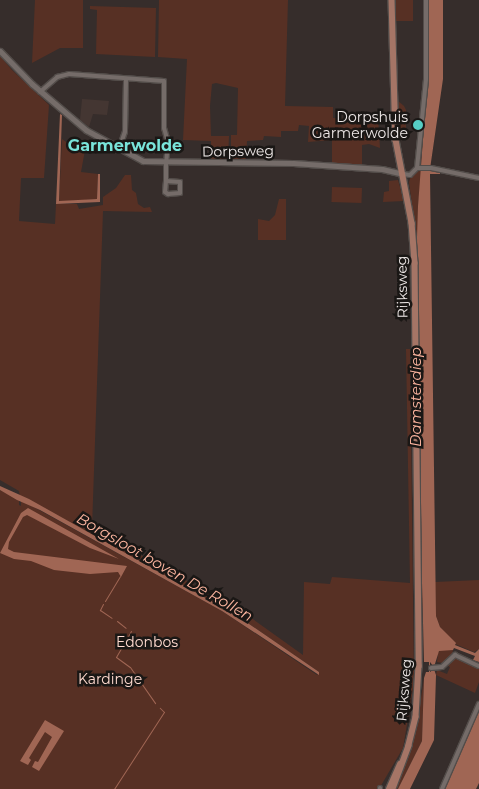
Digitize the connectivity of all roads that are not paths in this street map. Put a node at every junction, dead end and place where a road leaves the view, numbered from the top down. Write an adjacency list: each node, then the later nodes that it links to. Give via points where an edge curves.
1 (392, 0): 9 (main road, Rijksweg, via 396,140)
2 (426, 0): 8 (street, via 426,79)
3 (0, 51): 5 (street, Dorpsweg)
4 (126, 79): 5 (street, via 69,74 57,78); 6 (street, via 125,132); 7 (street, via 163,80 165,83)
5 (40, 92): 6 (street, Dorpsweg, via 86,130)
6 (119, 149): 7 (street, Dorpsweg, via 143,161)
7 (166, 163): 9 (street, Dorpsweg, via 286,162); 11 (street)
8 (419, 168): 9 (street, via 410,175); 10 (street)
9 (403, 174): 15 (main road, Rijksweg, via 415,263 419,656 416,717)
10 (479, 178)
11 (166, 181): 11 (street, via 165,192 180,193 180,182)
12 (479, 666): 13 (street, via 455,655 442,666)
13 (431, 668)
14 (479, 704): 18 (street)
15 (406, 754): 16 (main road, Rijksweg); 17 (main road, Rijksweg)
16 (389, 789)
17 (393, 789)
18 (442, 789)

